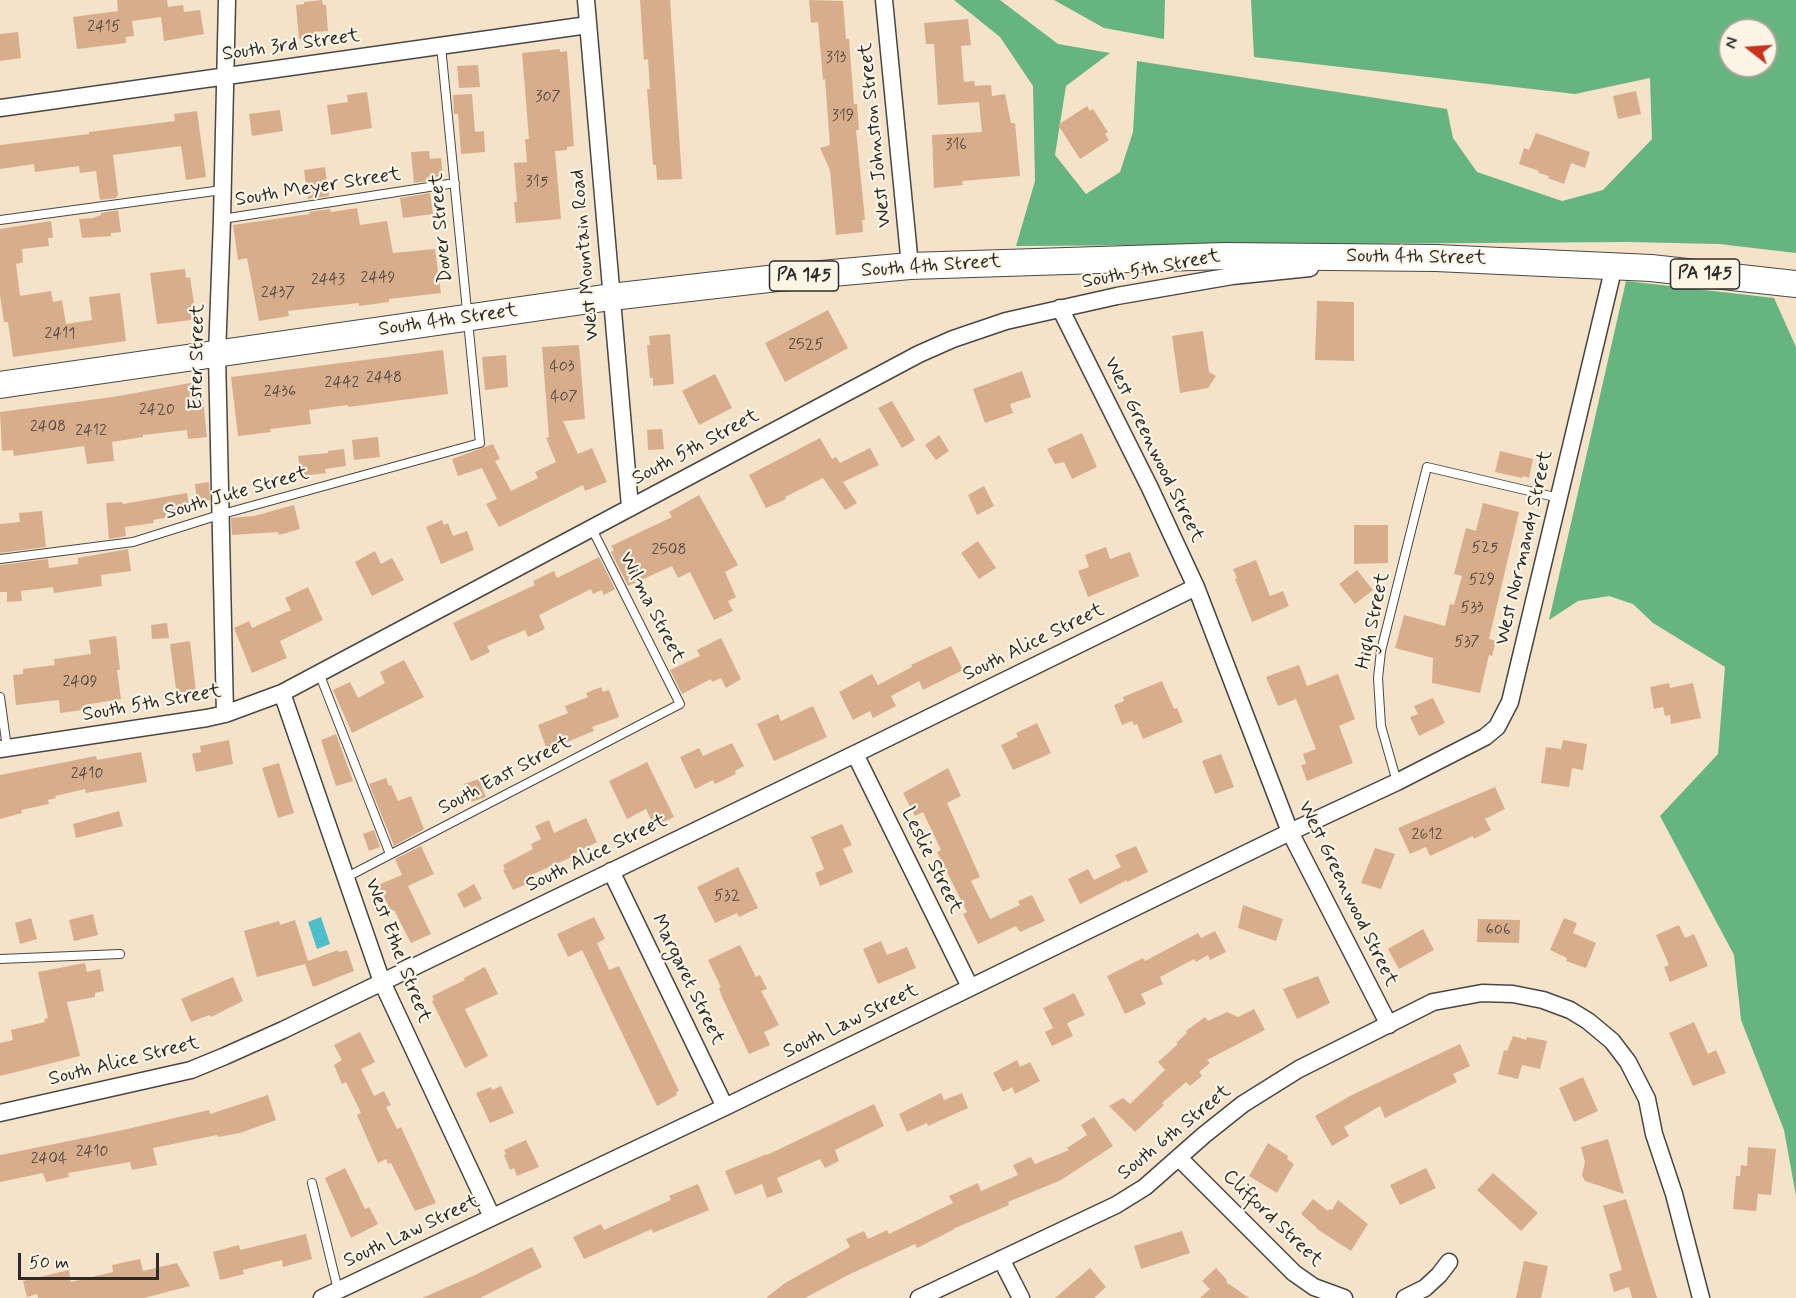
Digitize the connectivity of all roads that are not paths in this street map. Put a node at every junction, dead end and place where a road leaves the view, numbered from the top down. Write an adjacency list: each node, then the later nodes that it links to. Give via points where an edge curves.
1 (227, 0): 6 (street, Ester Street)
2 (586, 0): 4 (street, West Mountain Road)
3 (884, 0): 13 (street, West Johnston Street)
4 (588, 25): 5 (street, South 3rd Street); 16 (street, West Mountain Road)
5 (441, 46): 6 (street, South 3rd Street); 8 (lane, Dover Street)
6 (225, 76): 7 (street, South 3rd Street); 9 (street, Ester Street)
7 (0, 108)
8 (455, 183): 10 (lane, South Meyer Street); 18 (lane, Dover Street)
9 (222, 190): 10 (street, Ester Street); 11 (lane, South Meyer Street)
10 (222, 219): 19 (street, Ester Street)
11 (0, 220)
12 (1436, 258): 13 (main road, South 4th Street / PA 145, via 1224,256); 14 (main road, South 4th Street / PA 145); 17 (street, South 5th Street, via 1232,276)
13 (910, 266): 16 (main road, South 4th Street / PA 145)
14 (1614, 266): 15 (main road, South 4th Street / PA 145); 22 (street, West Normandy Street)
15 (1796, 284)
16 (610, 297): 18 (main road, South 4th Street / PA 145); 23 (street, West Mountain Road)
17 (1060, 308): 23 (street, South 5th Street, via 1006,321 919,354); 27 (street, West Greenwood Street)
18 (468, 318): 19 (main road, South 4th Street / PA 145); 21 (lane, Dover Street)
19 (217, 355): 20 (main road, South 4th Street / PA 145); 24 (street, Ester Street)
20 (0, 385)
21 (480, 443): 24 (lane, South Jute Street)
22 (1558, 498): 35 (street, West Normandy Street, via 1510,702 1502,719 1485,737); 35 (lane, High Street, via 1427,467 1381,651 1378,678 1381,726)
23 (630, 507): 25 (street, South 5th Street)
24 (219, 515): 26 (lane, South Jute Street, via 134,542); 32 (street, Ester Street)
25 (591, 527): 28 (street, South 5th Street); 31 (lane, Wilma Street)
26 (0, 560)
27 (1196, 587): 34 (street, South Alice Street); 36 (street, West Greenwood Street)
28 (320, 673): 29 (street, South 5th Street); 37 (lane)
29 (282, 693): 32 (street, South 5th Street); 39 (street, West Ethel Street)
30 (0, 697): 33 (lane)
31 (680, 704): 37 (lane, South East Street)
32 (225, 714): 33 (street, South 5th Street)
33 (3, 749)
34 (855, 754): 38 (street, South Alice Street); 43 (street, Leslie Street)
35 (1397, 783): 36 (street, South Law Street)
36 (1290, 832): 43 (street, South Law Street); 44 (street, West Greenwood Street)
37 (390, 854): 39 (lane, South East Street)
38 (611, 871): 42 (street, South Alice Street); 45 (street, Margaret Street)
39 (345, 878): 42 (street, West Ethel Street)
40 (120, 954): 41 (lane)
41 (0, 959)
42 (382, 982): 46 (street, South Alice Street, via 191,1070); 49 (street, West Ethel Street)
43 (970, 987): 45 (street, South Law Street)
44 (1389, 1025): 47 (street, South 6th Street, via 1284,1077 1243,1104); 58 (street, via 1433,1002 1482,993 1513,994 1570,1010 1612,1041 1629,1062 1647,1099)
45 (725, 1107): 49 (street, South Law Street)
46 (0, 1113)
47 (1179, 1158): 50 (street, South 6th Street, via 1116,1205); 56 (street, Clifford Street, via 1293,1273 1314,1287)
48 (312, 1184): 52 (lane)
49 (492, 1217): 52 (street, South Law Street)
50 (1001, 1259): 54 (street, South 6th Street); 55 (street)
51 (1449, 1262): 57 (street, via 1425,1288)
52 (339, 1290): 53 (street, South Law Street)
53 (322, 1298)
54 (920, 1298)
55 (1021, 1298)
56 (1344, 1298)
57 (1405, 1298)
58 (1701, 1298)

